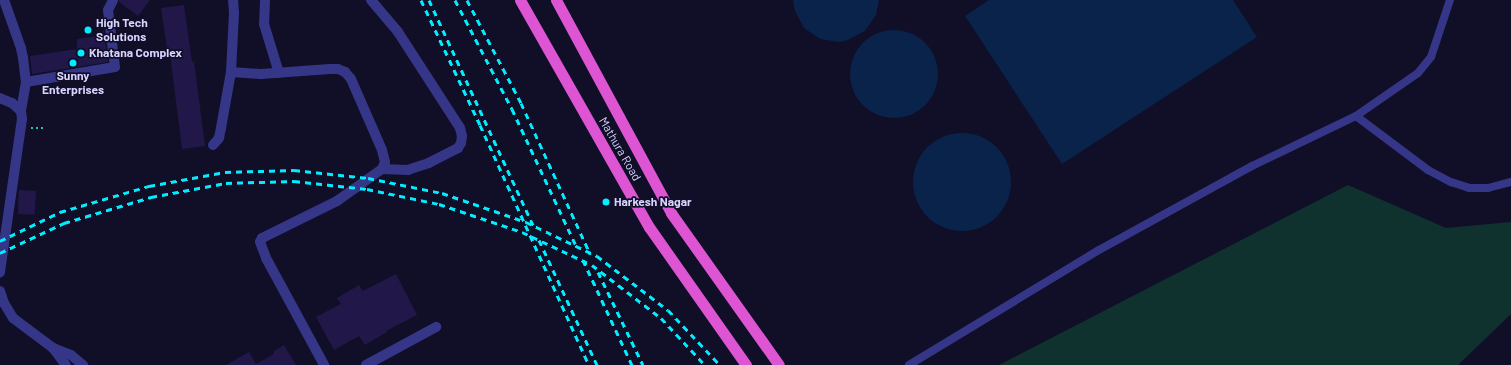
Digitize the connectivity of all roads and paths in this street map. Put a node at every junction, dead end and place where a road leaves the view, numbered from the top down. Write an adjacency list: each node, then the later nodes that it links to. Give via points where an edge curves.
1 (4, 0): 10 (street)
2 (114, 0): 13 (street, via 108,10 115,67)
3 (233, 0): 11 (street)
4 (265, 0): 12 (street, via 264,24)
5 (371, 0): 18 (street, via 398,32 460,128 462,136 458,148 429,163 408,170)
6 (520, 0): 28 (highway, Mathura Road, via 649,227)
7 (556, 0): 29 (highway, Mathura Road, via 671,213)
8 (1450, 0): 16 (lane, via 1431,57 1418,73)
9 (0, 22): 10 (street)
10 (11, 23): 13 (street, via 22,48)
11 (231, 72): 12 (street); 17 (street, via 219,138)
12 (279, 73): 18 (street, via 330,69 345,72 351,79 382,150 385,162)
13 (26, 82): 15 (street)
14 (0, 98): 15 (street, via 12,103)
15 (21, 111): 20 (street, via 22,119)
16 (1356, 116): 19 (lane, via 1428,170 1451,182 1469,188 1488,188); 30 (lane, via 1252,166 1099,250)
17 (213, 145)
18 (382, 169): 26 (street, via 337,200 262,238 260,242 266,258)
19 (1511, 182)
20 (0, 272)
21 (0, 291): 23 (street, via 13,318)
22 (436, 327): 27 (street)
23 (53, 348): 24 (street); 25 (street, via 71,355)
24 (66, 365)
25 (83, 365)
26 (324, 365)
27 (366, 365)
28 (746, 365)
29 (779, 365)
30 (909, 365)

